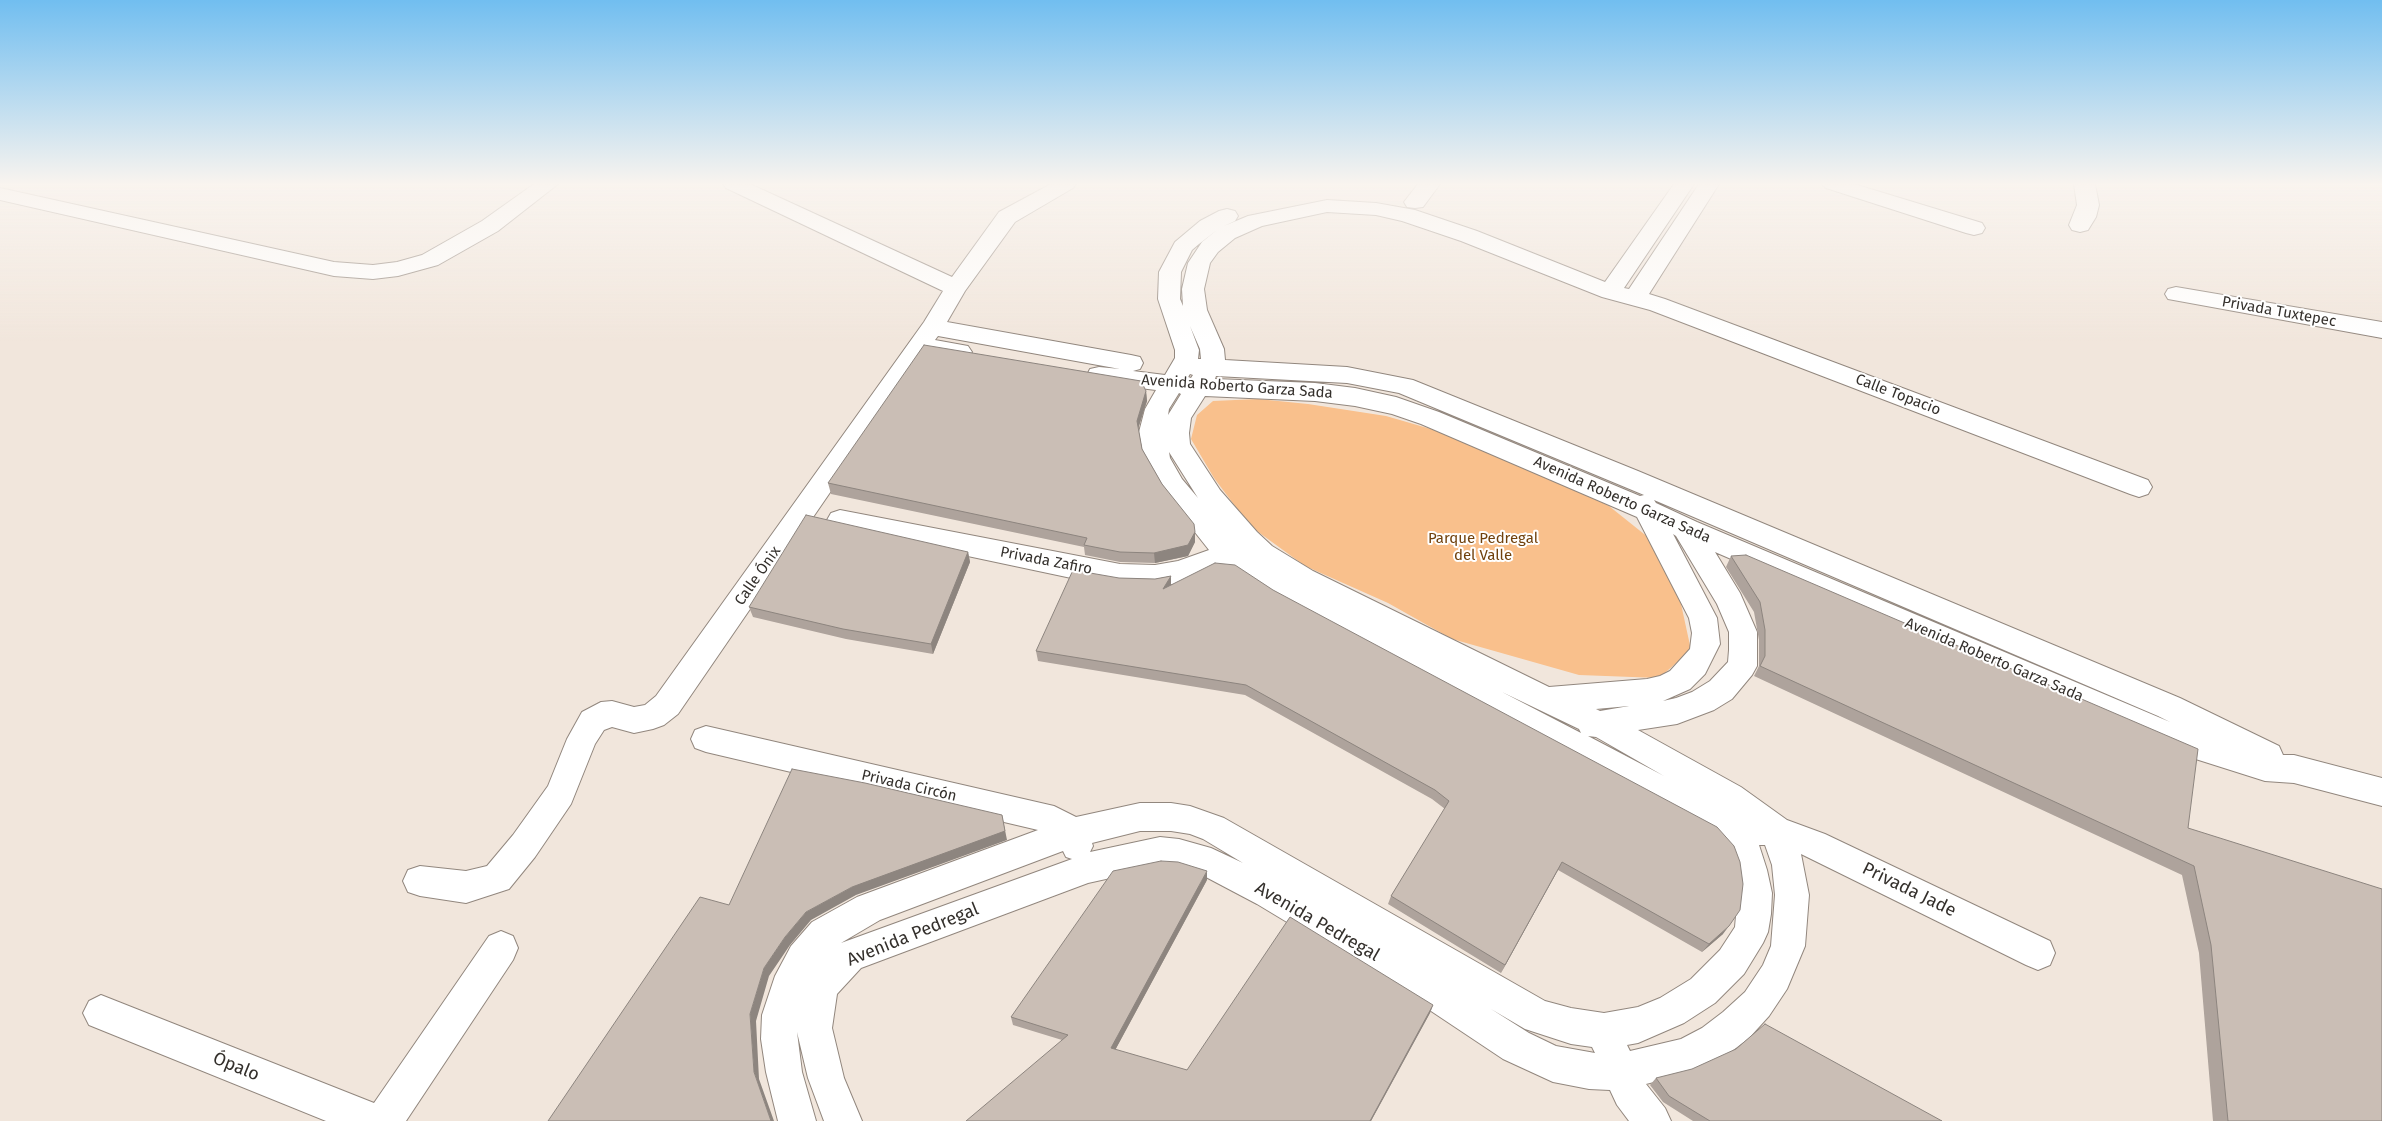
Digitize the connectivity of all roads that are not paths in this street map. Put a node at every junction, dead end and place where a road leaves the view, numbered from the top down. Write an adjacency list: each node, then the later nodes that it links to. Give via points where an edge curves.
1 (187, 236): 2 (street, via 334,269 373,272 430,260)
2 (472, 236)
3 (845, 236): 12 (street)
4 (993, 236): 12 (street, Calle Ónix)
5 (1196, 236): 17 (street, via 1183,247 1170,272 1168,288 1187,350)
6 (1224, 236): 17 (street, via 1210,247 1199,263 1193,289 1195,310 1212,349)
7 (1473, 236): 11 (street)
8 (1515, 236): 11 (street)
9 (1648, 236): 11 (street)
10 (1679, 236): 14 (street)
11 (1614, 285): 14 (street)
12 (956, 288): 16 (street, Calle Ónix)
13 (2176, 294): 15 (street, Privada Tuxtepec)
14 (1644, 297): 18 (street, Calle Topacio)
15 (2382, 330)
16 (926, 336): 17 (street, Avenida Roberto Garza Sada, via 1100,375); 33 (street, Calle Ónix, via 667,705 653,716 634,720 601,714 593,721 582,739 560,794 497,878 466,887)
17 (1190, 376): 19 (street, Avenida Roberto Garza Sada, via 1355,397 1396,406); 19 (street, Avenida Roberto Garza Sada, via 1347,375 1404,386 1629,478); 22 (street, via 1157,409 1152,432 1157,459 1173,486)
18 (2139, 487)
19 (1655, 502): 21 (street); 23 (street, via 1703,618 1706,639 1702,654 1680,680 1667,687); 26 (street, Avenida Roberto Garza Sada, via 2169,707)
20 (840, 520): 22 (street, Privada Zafiro, via 1120,575 1155,576 1180,572)
21 (1687, 529): 24 (street, via 1730,601 1743,632 1742,666 1721,690 1703,702 1677,711); 26 (street, Avenida Roberto Garza Sada, via 2194,746 2265,767)
22 (1238, 547): 23 (street, via 1262,553); 23 (street, via 1290,595 1496,704)
23 (1546, 715): 24 (street); 29 (street)
24 (1599, 724): 28 (street)
25 (706, 738): 31 (street, Privada Circón, via 1054,820)
26 (2294, 769): 27 (street, Avenida Roberto Garza Sada)
27 (2382, 792)
28 (1730, 797): 29 (street, Avenida Pedregal); 30 (street, Privada Jade)
29 (1736, 830): 30 (street, Privada Jade); 37 (street, Avenida Pedregal, via 1751,870 1754,914 1750,932 1732,962 1703,991 1672,1012 1638,1025)
30 (1777, 831): 35 (street, Privada Jade, via 1814,844); 38 (street, Avenida Pedregal, via 1788,866 1792,909 1788,946 1775,977 1757,1004 1736,1026 1715,1041 1686,1056)
31 (1071, 833): 32 (street, Privada Circón); 37 (street, Avenida Pedregal, via 1140,817 1171,817 1213,828 1538,1017); 41 (street, Avenida Pedregal, via 869,908 824,934 803,958 787,988 780,1014 779,1038 784,1072)
32 (1088, 868): 38 (street, Avenida Pedregal, via 1160,852 1211,863 1269,893 1410,977 1516,1046 1553,1064 1589,1071); 42 (street, Avenida Pedregal, via 849,956 834,970 823,984 817,1000 814,1028 826,1078)
33 (420, 881)
34 (501, 948): 40 (street)
35 (2038, 953)
36 (101, 1013): 39 (street, Ópalo)
37 (1604, 1031): 38 (street)
38 (1620, 1072): 43 (street, via 1630,1092)
39 (372, 1121)
40 (384, 1121)
41 (797, 1121)
42 (843, 1121)
43 (1652, 1121)

